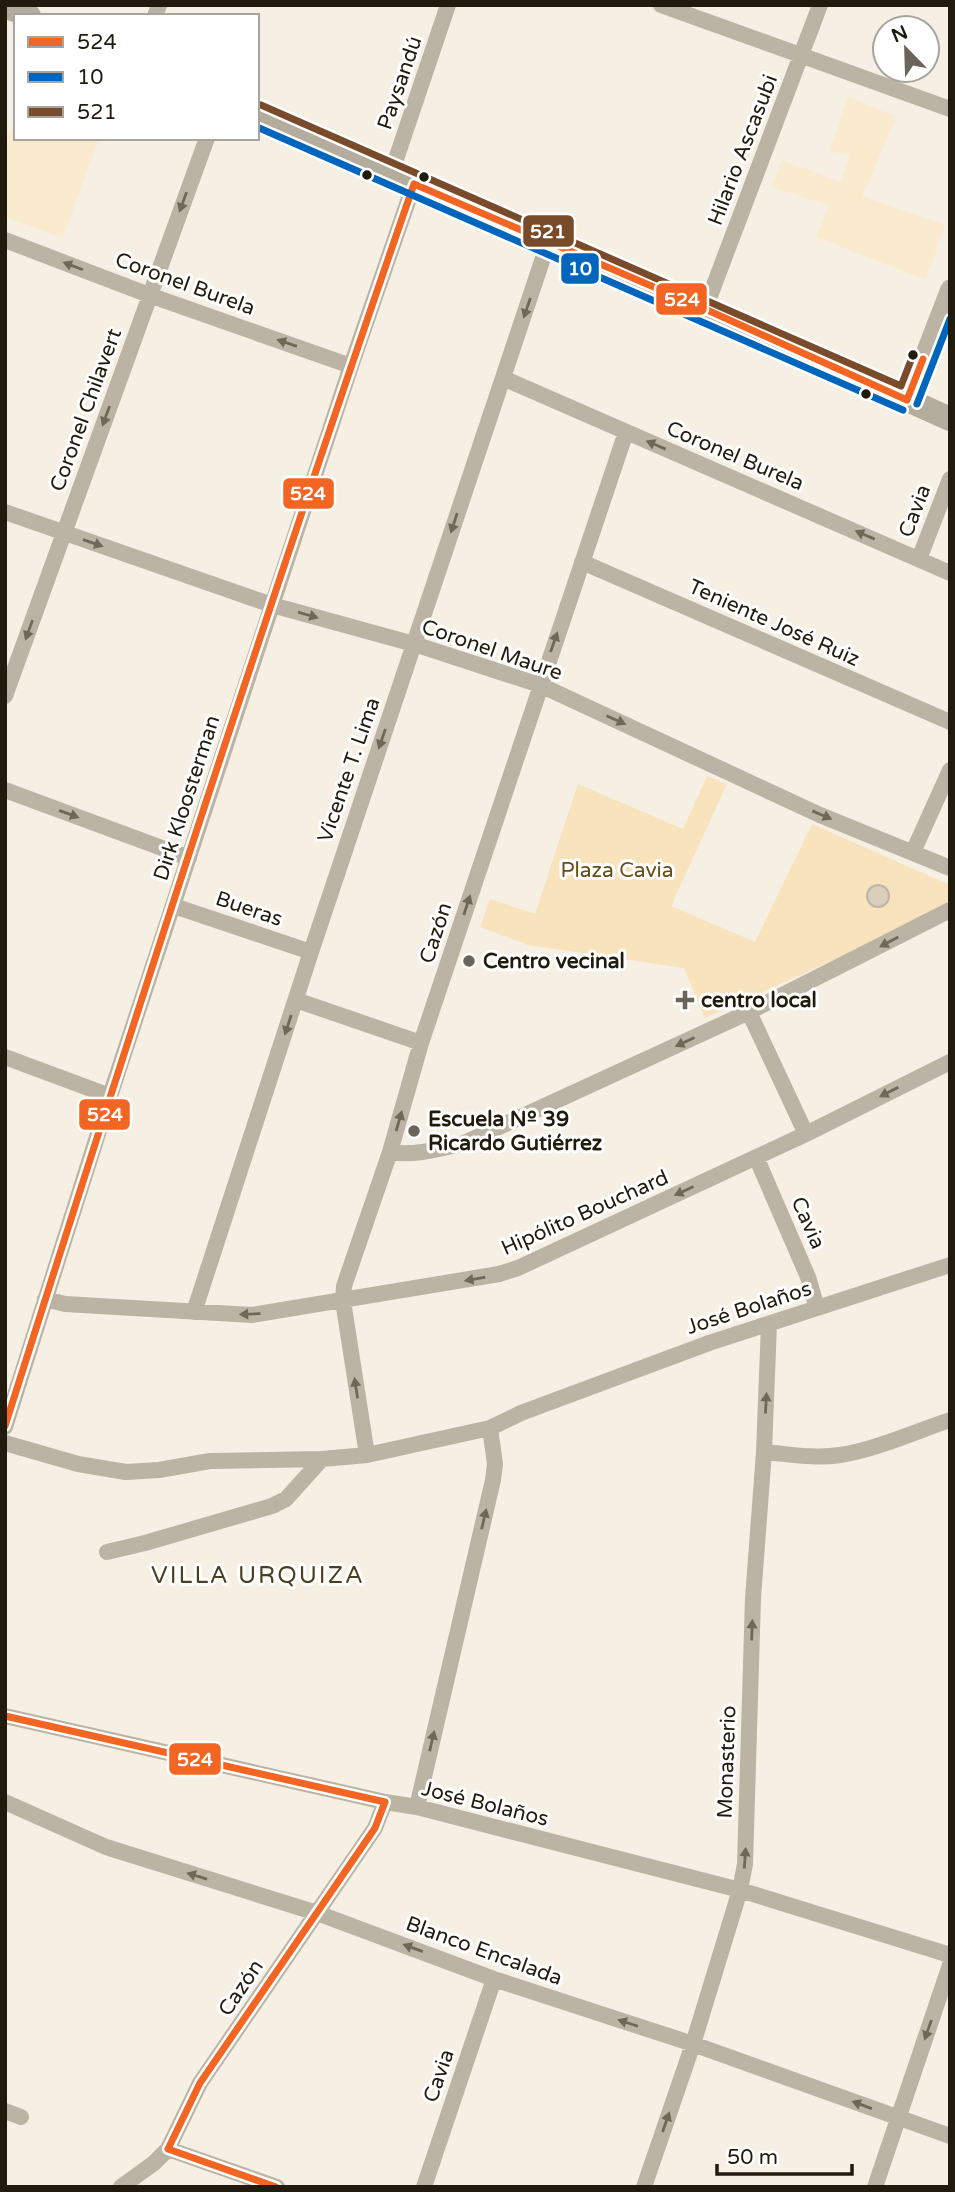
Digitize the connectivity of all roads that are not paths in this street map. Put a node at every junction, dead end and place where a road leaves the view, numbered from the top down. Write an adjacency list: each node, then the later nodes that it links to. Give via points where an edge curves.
1 (430, 5): 5 (street)
2 (661, 5): 7 (street)
3 (820, 5): 7 (street, Hilario Ascasubi)
4 (5, 6): 6 (main road)
5 (447, 8): 11 (street, Paysandú)
6 (24, 14)
7 (801, 55): 8 (street); 17 (street, Hilario Ascasubi)
8 (950, 109)
9 (259, 116): 11 (main road)
10 (206, 140): 16 (street, Coronel Chilavert, one-way to 16)
11 (391, 174): 12 (main road)
12 (414, 184): 14 (main road); 18 (street, Dirk Kloosterman)
13 (5, 240): 16 (street, Coronel Burela, one-way to 13)
14 (548, 243): 17 (main road); 19 (street, Vicente T. Lima, one-way to 19)
15 (950, 289): 20 (street)
16 (149, 295): 18 (street, Coronel Burela, one-way to 16); 25 (street, Coronel Chilavert, one-way to 25)
17 (705, 309): 20 (main road)
18 (351, 366): 29 (street, Dirk Kloosterman)
19 (503, 378): 22 (street, Coronel Burela); 30 (street, Vicente T. Lima, one-way to 30)
20 (906, 400): 21 (main road)
21 (950, 419)
22 (626, 432): 26 (street, Coronel Burela, one-way to 22); 27 (street, Cazón)
23 (950, 479): 26 (street, Cavia)
24 (5, 512): 25 (street, Coronel Maure)
25 (65, 533): 29 (street, Coronel Maure, one-way to 29); 32 (street, Coronel Chilavert, one-way to 32)
26 (919, 559): 28 (street, Coronel Burela)
27 (582, 562): 31 (street, Cazón, one-way to 27); 33 (street, Teniente José Ruiz)
28 (950, 573)
29 (272, 605): 30 (street, Coronel Maure, one-way to 30); 37 (street, Dirk Kloosterman)
30 (414, 644): 31 (street, Coronel Maure); 41 (street, Vicente T. Lima, one-way to 41)
31 (540, 685): 36 (street, Coronel Maure, one-way to 36, via 820,815); 44 (street, Cazón, one-way to 31)
32 (5, 696)
33 (948, 717)
34 (950, 771): 36 (street)
35 (5, 790): 37 (street, one-way to 37)
36 (913, 852): 38 (street, Coronel Maure)
37 (189, 858): 39 (street, Dirk Kloosterman)
38 (950, 868)
39 (174, 906): 41 (street, Bueras); 47 (street, Dirk Kloosterman)
40 (950, 910): 43 (street, one-way to 43)
41 (310, 952): 42 (street, Vicente T. Lima)
42 (296, 1000): 44 (street); 55 (street, Vicente T. Lima, one-way to 55)
43 (749, 1012): 48 (street); 49 (street, one-way to 49, via 462,1144 418,1153)
44 (421, 1043): 49 (street, Cazón, one-way to 44)
45 (5, 1057): 47 (street)
46 (950, 1062): 48 (street, Hipólito Bouchard, one-way to 48)
47 (110, 1096): 52 (street, Dirk Kloosterman)
48 (806, 1133): 50 (street, Hipólito Bouchard)
49 (390, 1152): 53 (street, Cazón, via 344,1286)
50 (755, 1157): 53 (street, Hipólito Bouchard, one-way to 53, via 518,1268 480,1279); 54 (street, Cavia)
51 (950, 1265): 54 (street, José Bolaños)
52 (45, 1299): 55 (street, Hipólito Bouchard); 58 (street, Dirk Kloosterman)
53 (343, 1301): 55 (street, Hipólito Bouchard, one-way to 55, via 252,1315); 62 (street, Cazón, one-way to 53)
54 (817, 1308): 56 (street, José Bolaños)
55 (194, 1312)
56 (769, 1324): 59 (street, José Bolaños, via 659,1361); 61 (street, Monasterio, one-way to 56)
57 (950, 1420): 61 (street, via 841,1455)
58 (5, 1427)
59 (490, 1428): 62 (street, José Bolaños); 68 (street, one-way to 59, via 493,1480)
60 (5, 1443): 63 (street, José Bolaños, via 126,1472 210,1461)
61 (764, 1452): 69 (street, Monasterio, one-way to 61, via 745,1864 753,1598)
62 (367, 1455): 63 (street, José Bolaños)
63 (322, 1459): 64 (street, via 286,1499 272,1506)
64 (107, 1552)
65 (5, 1716): 67 (street, José Bolaños)
66 (5, 1802): 70 (street, Blanco Encalada, one-way to 66, via 106,1847)
67 (385, 1802): 68 (street, José Bolaños); 70 (street, Cazón, via 374,1828)
68 (417, 1807): 69 (street, José Bolaños)
69 (740, 1890): 71 (street, José Bolaños); 74 (street, Monasterio)
70 (317, 1913): 73 (street, Blanco Encalada, one-way to 70); 77 (street, Cazón, via 200,2083)
71 (950, 1955)
72 (950, 1965): 75 (street, one-way to 75)
73 (495, 1979): 74 (street, Blanco Encalada, one-way to 73); 80 (street, Cavia)
74 (693, 2044): 75 (street, Blanco Encalada, one-way to 74); 81 (street, Monasterio, one-way to 74)
75 (898, 2118): 76 (street, Blanco Encalada); 82 (street)
76 (950, 2136)
77 (168, 2148): 78 (street, Cazón); 79 (street)
78 (121, 2187)
79 (277, 2187)
80 (424, 2187)
81 (644, 2187)
82 (875, 2187)

